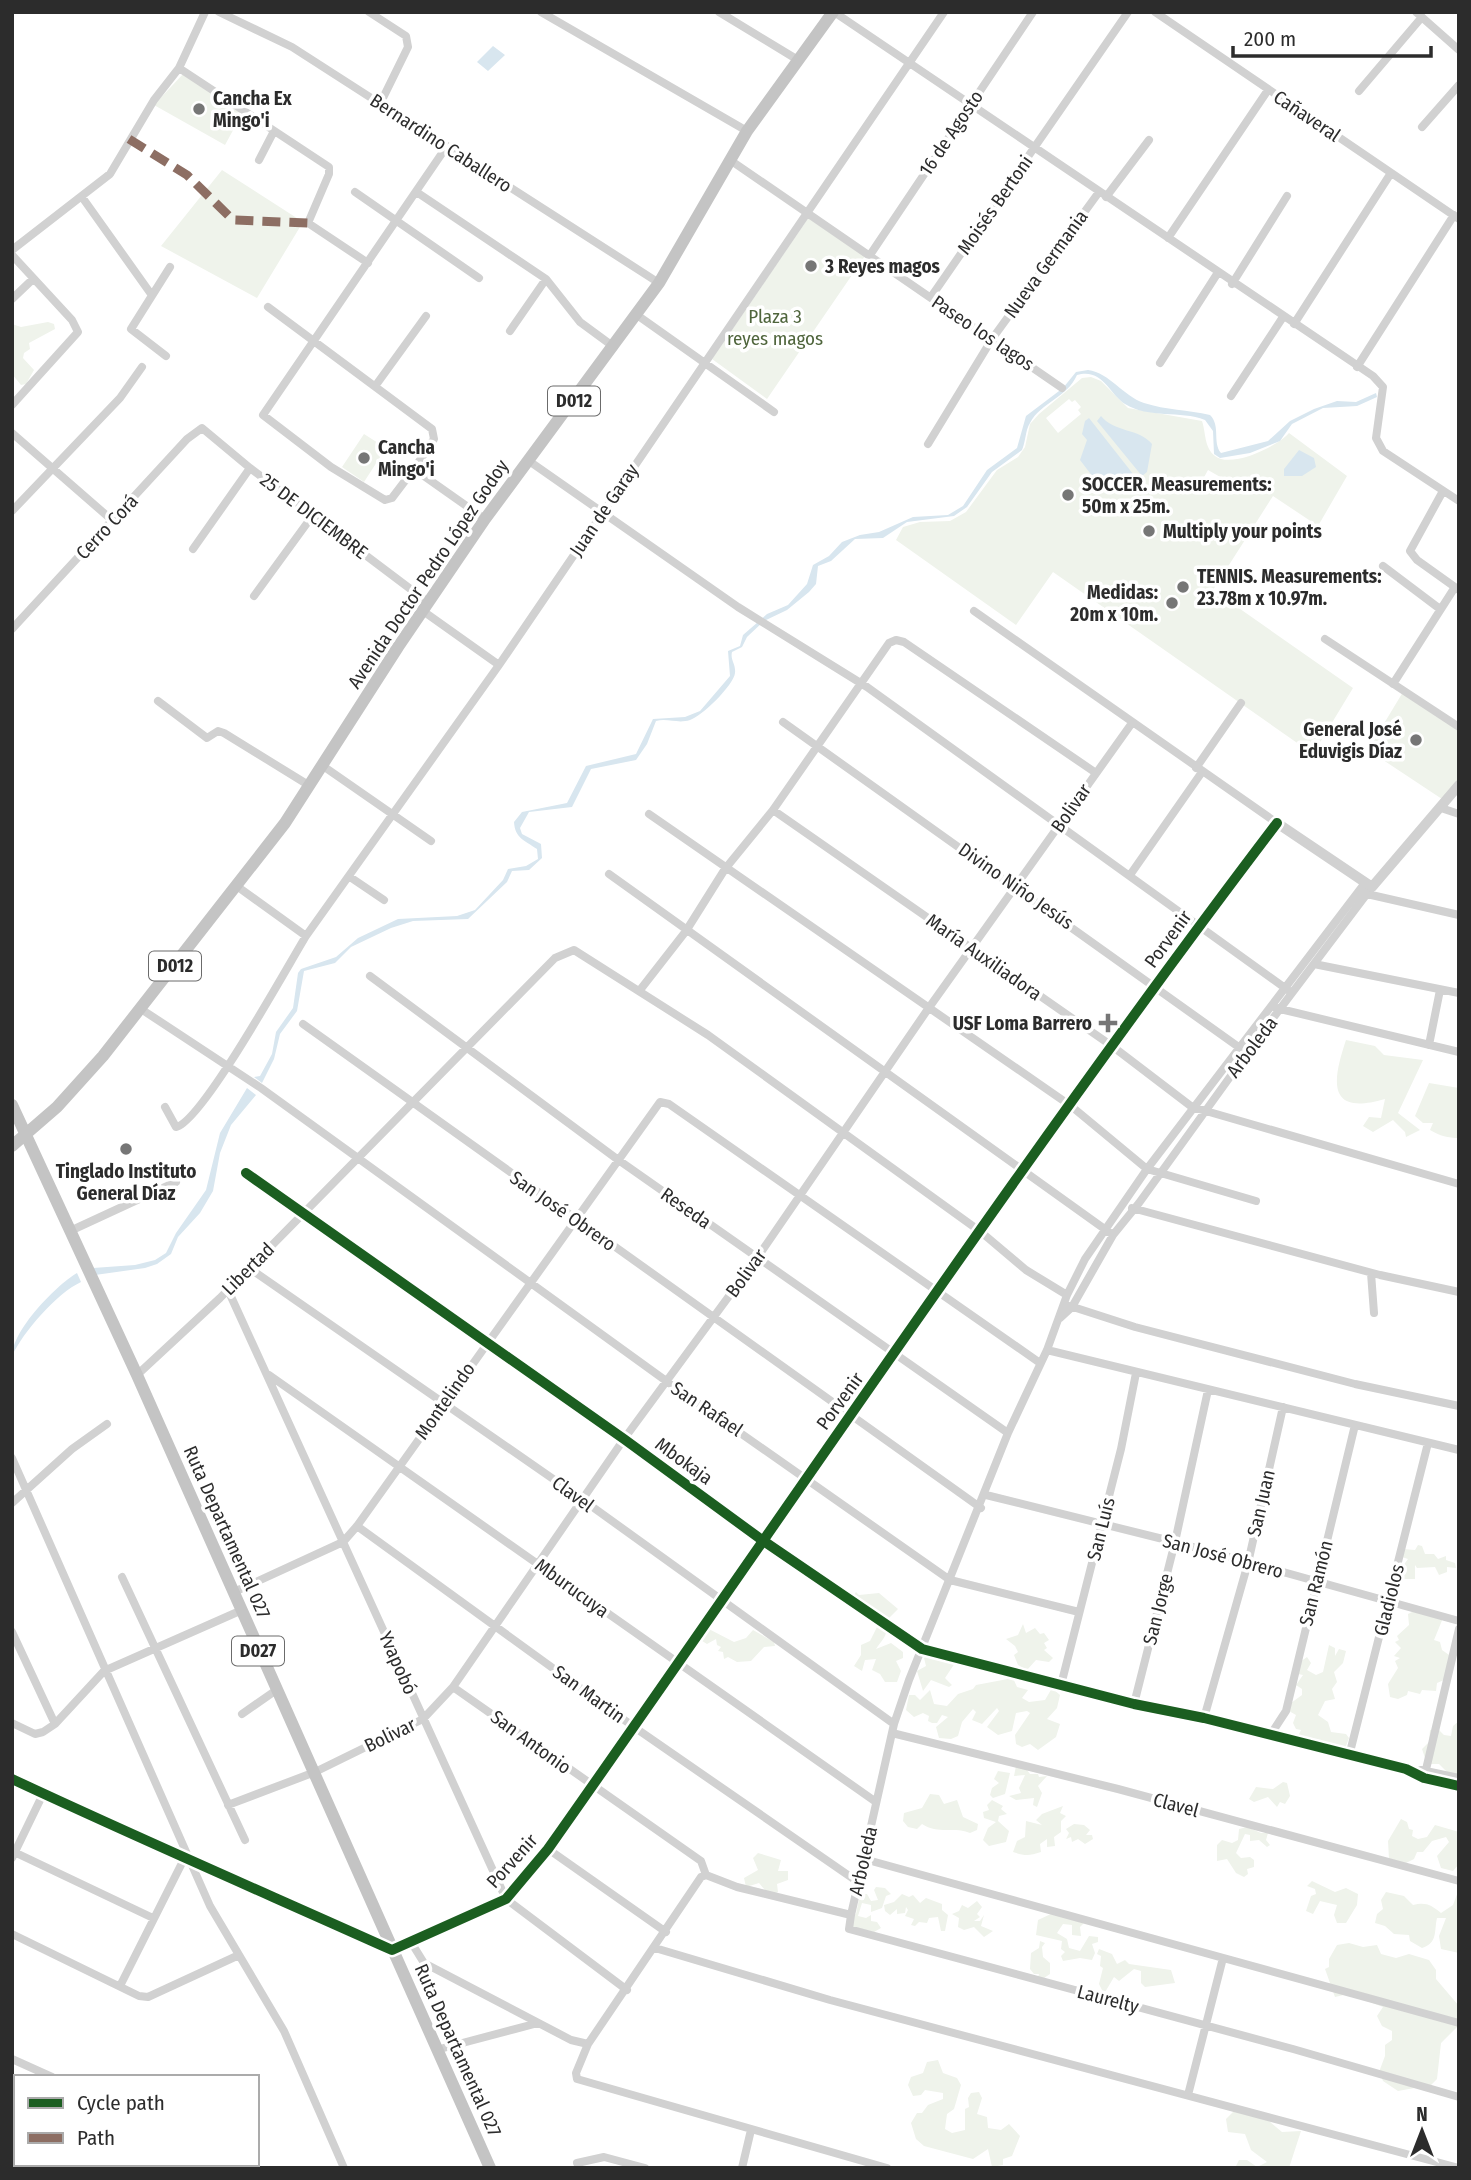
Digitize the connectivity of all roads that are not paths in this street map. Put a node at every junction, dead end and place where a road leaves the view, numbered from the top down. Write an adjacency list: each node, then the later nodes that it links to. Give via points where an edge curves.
1 (205, 12): 15 (street)
2 (219, 12): 19 (street, Bernardino Caballero, via 292,47)
3 (369, 12): 19 (street, via 405,36 408,47)
4 (541, 12): 23 (street)
5 (719, 12): 13 (street)
6 (833, 12): 13 (main road, Avenida Doctor Pedro López Godoy / D012); 14 (street)
7 (944, 12): 14 (street, Juan de Garay)
8 (1032, 12): 20 (street, 16 de Agosto)
9 (1128, 12): 26 (street, Moisés Bertoni)
10 (1155, 12): 17 (street, Cañaveral)
11 (1419, 15): 12 (street); 18 (street)
12 (1459, 50)
13 (798, 60): 23 (main road, Avenida Doctor Pedro López Godoy / D012)
14 (910, 61): 20 (street); 35 (street, Juan de Garay)
15 (179, 68): 22 (street); 34 (street, via 110,174)
16 (1459, 85): 21 (street)
17 (1268, 90): 29 (street, Cañaveral); 38 (street)
18 (1359, 91)
19 (380, 104): 25 (street, Bernardino Caballero)
20 (970, 104): 26 (street); 40 (street, 16 de Agosto)
21 (1422, 127)
22 (274, 131): 27 (street); 41 (street, via 329,167 308,223)
23 (747, 131): 28 (main road, Avenida Doctor Pedro López Godoy / D012)
24 (1149, 140): 32 (street, Nueva Germania)
25 (447, 146): 31 (street); 47 (street, Bernardino Caballero)
26 (1035, 148): 32 (street); 50 (street, Moisés Bertoni)
27 (259, 160)
28 (730, 160): 35 (street, Paseo los lagos); 47 (main road, Avenida Doctor Pedro López Godoy / D012)
29 (1391, 173): 36 (street, Cañaveral); 56 (street)
30 (355, 192): 37 (street)
31 (418, 193): 37 (street); 46 (street)
32 (1102, 195): 38 (street); 58 (street, Nueva Germania)
33 (1287, 196): 48 (street)
34 (82, 197): 39 (street); 49 (street)
35 (808, 213): 40 (street, Paseo los lagos); 62 (street, Juan de Garay)
36 (1456, 217): 65 (street)
37 (397, 222): 41 (street); 44 (street)
38 (1168, 238): 43 (street)
39 (12, 253): 45 (street)
40 (870, 255): 50 (street, Paseo los lagos)
41 (368, 263): 59 (street)
42 (170, 267): 49 (street)
43 (1217, 274): 48 (street); 63 (street)
44 (479, 278)
45 (33, 279): 51 (street); 69 (street, via 78,332)
46 (546, 279): 57 (street); 60 (street, via 580,322)
47 (659, 283): 53 (main road, Avenida Doctor Pedro López Godoy / D012)
48 (1232, 284): 55 (street)
49 (151, 294): 61 (street, via 131,329)
50 (931, 297): 58 (street, Paseo los lagos)
51 (12, 299)
52 (268, 307): 59 (street)
53 (637, 315): 60 (main road, Avenida Doctor Pedro López Godoy / D012); 62 (street)
54 (426, 316): 66 (street)
55 (1283, 317): 56 (street); 68 (street)
56 (1294, 324): 65 (street)
57 (510, 331)
58 (992, 339): 67 (street, Paseo los lagos); 73 (street, Nueva Germania)
59 (312, 340): 66 (street); 76 (street, via 264,418 386,500)
60 (614, 347): 74 (main road, Avenida Doctor Pedro López Godoy / D012)
61 (166, 356)
62 (705, 363): 70 (street); 81 (street, Juan de Garay)
63 (1160, 363)
64 (142, 367): 77 (street, via 120,398)
65 (1356, 367): 78 (street, via 1373,376 1383,392 1376,438 1383,451)
66 (376, 385): 76 (street, via 435,434)
67 (1062, 388)
68 (1231, 396)
69 (12, 405)
70 (774, 412)
71 (202, 428): 75 (street, 25 DE DICIEMBRE); 84 (street, Cerro Corá)
72 (12, 433): 77 (street)
73 (928, 444)
74 (529, 461): 81 (street); 83 (main road, Avenida Doctor Pedro López Godoy / D012)
75 (250, 468): 82 (street, 25 DE DICIEMBRE); 85 (street)
76 (415, 469): 83 (street)
77 (52, 470): 80 (street); 84 (street)
78 (1443, 491): 79 (street); 87 (street, via 1410,551)
79 (1459, 501)
80 (12, 511)
81 (602, 512): 94 (street, Juan de Garay); 95 (street, via 752,616)
82 (313, 515): 88 (street); 89 (street, 25 DE DICIEMBRE)
83 (485, 519): 89 (main road, Avenida Doctor Pedro López Godoy / D012)
84 (113, 521): 92 (street, Cerro Corá)
85 (193, 550)
86 (1383, 566): 90 (street)
87 (1457, 589): 90 (street)
88 (254, 596)
89 (426, 607): 94 (street, 25 DE DICIEMBRE); 103 (main road, Avenida Doctor Pedro López Godoy / D012)
90 (1440, 608): 96 (street)
91 (974, 611): 100 (street)
92 (14, 623)
93 (1325, 639): 96 (street)
94 (499, 665): 112 (street, Juan de Garay)
95 (861, 684): 102 (street); 105 (street, via 890,643 904,642); 114 (street)
96 (1393, 684): 101 (street)
97 (158, 701): 107 (street, via 206,738 224,733)
98 (1241, 704): 104 (street)
99 (783, 722): 102 (street, Divino Niño Jesús)
100 (1132, 723): 104 (street); 105 (street, Bolivar)
101 (1459, 727)
102 (817, 749): 109 (street); 120 (street, Divino Niño Jesús)
103 (323, 766): 107 (main road, Avenida Doctor Pedro López Godoy / D012); 112 (street)
104 (1199, 770): 113 (street); 118 (street)
105 (1096, 773): 114 (street, Bolivar)
106 (1459, 785): 108 (street, Arboleda)
107 (310, 786): 121 (main road, Avenida Doctor Pedro López Godoy / D012)
108 (1441, 808): 111 (street); 122 (street, Arboleda)
109 (773, 810): 116 (street); 128 (street, María Auxiliadora)
110 (649, 814): 116 (street)
111 (1459, 814)
112 (394, 815): 115 (street); 119 (street, Juan de Garay)
113 (1277, 823): 122 (street); 125 (street, Porvenir)
114 (1059, 826): 118 (street); 120 (street, Bolivar)
115 (431, 841)
116 (726, 869): 126 (street); 139 (street)
117 (609, 874): 126 (street)
118 (1130, 875): 125 (street)
119 (350, 877): 123 (street); 127 (street, Juan de Garay)
120 (1017, 886): 128 (street, Bolivar); 131 (street, Divino Niño Jesús)
121 (238, 887): 127 (street); 138 (main road, Avenida Doctor Pedro López Godoy / D012)
122 (1368, 888): 124 (street); 129 (street, Arboleda); 132 (street, Arboleda)
123 (384, 900)
124 (1459, 915)
125 (1198, 926): 131 (street, Porvenir); 132 (street)
126 (686, 931): 133 (street); 149 (street)
127 (306, 936): 148 (street, Juan de Garay)
128 (972, 948): 139 (street, Bolivar); 143 (street, María Auxiliadora)
129 (1314, 964): 134 (street); 135 (street, Arboleda)
130 (370, 976): 145 (street, Reseda)
131 (1156, 986): 143 (street, Porvenir); 144 (street, Divino Niño Jesús)
132 (1284, 988): 135 (street); 137 (street, Arboleda)
133 (640, 990): 145 (street, Libertad, via 582,953 565,951); 156 (street)
134 (1440, 990): 136 (street); 142 (street)
135 (1292, 993): 140 (street, Arboleda)
136 (1459, 993)
137 (1270, 1006): 140 (street); 144 (street, Arboleda)
138 (141, 1009): 148 (street, San Rafael); 157 (main road, Avenida Doctor Pedro López Godoy / D012, via 57,1107)
139 (928, 1009): 149 (street, Bolivar); 152 (street)
140 (1280, 1009): 142 (street); 146 (street, Arboleda)
141 (303, 1024): 151 (street, San José Obrero)
142 (1429, 1045): 147 (street)
143 (1112, 1046): 152 (street, Porvenir); 154 (street, María Auxiliadora)
144 (1238, 1046): 146 (street, Divino Niño Jesús); 154 (street, Arboleda)
145 (466, 1047): 151 (street, Libertad); 160 (street, Reseda)
146 (1247, 1052): 155 (street, Arboleda)
147 (1459, 1052)
148 (228, 1065): 153 (street, Juan de Garay, via 180,1127 174,1125); 159 (street, San Rafael)
149 (887, 1071): 156 (street, Bolivar); 162 (street)
150 (12, 1105): 157 (main road, Ruta Departamental 027 / D027)
151 (412, 1105): 159 (street, Libertad); 172 (street, San José Obrero)
152 (1071, 1105): 161 (street); 162 (street, Porvenir)
153 (165, 1107)
154 (1192, 1107): 155 (street, María Auxiliadora); 161 (street, Arboleda)
155 (1204, 1112): 164 (street, Arboleda); 166 (street, María Auxiliadora)
156 (845, 1132): 167 (street, Bolivar); 175 (street)
157 (26, 1135): 158 (main road, D012); 174 (main road, Ruta Departamental 027 / D027)
158 (12, 1146)
159 (357, 1159): 171 (street, Libertad); 180 (street, San Rafael)
160 (617, 1159): 167 (street, Montelindo, via 660,1102); 172 (street, Montelindo); 177 (street, Reseda)
161 (1147, 1169): 164 (street); 169 (street, Arboleda)
162 (1024, 1172): 173 (street); 175 (street, Porvenir)
163 (247, 1173): 171 (street, Mbokaja)
164 (1160, 1173): 168 (street); 170 (street, Arboleda)
165 (176, 1182): 174 (street)
166 (1459, 1184)
167 (799, 1196): 177 (street, Bolivar); 182 (street)
168 (1256, 1201)
169 (1123, 1206): 170 (street); 173 (street, Arboleda)
170 (1134, 1209): 176 (street, Arboleda); 179 (street)
171 (303, 1213): 178 (street, Libertad); 187 (street, Mbokaja)
172 (574, 1219): 180 (street, Montelindo); 186 (street, San José Obrero)
173 (1104, 1229): 176 (street); 184 (street, Arboleda)
174 (70, 1231): 193 (main road, Ruta Departamental 027 / D027)
175 (981, 1232): 182 (street, Porvenir); 184 (street)
176 (1113, 1234): 184 (street, Arboleda)
177 (757, 1258): 186 (street, Bolivar); 189 (street, Reseda)
178 (249, 1268): 181 (street, Libertad); 196 (street, Clavel)
179 (1371, 1273): 183 (street); 185 (street)
180 (530, 1282): 187 (street, Montelindo); 194 (street, San Rafael)
181 (228, 1290): 192 (street, Yvapobó); 193 (street, Libertad)
182 (939, 1292): 189 (street, Porvenir); 190 (street)
183 (1459, 1292)
184 (1068, 1301): 188 (street, Arboleda); 197 (street, via 1102,1319)
185 (1374, 1313)
186 (713, 1318): 194 (street, Bolivar); 199 (street, San José Obrero)
187 (486, 1342): 196 (street, Montelindo); 203 (street, Mbokaja)
188 (1047, 1350): 190 (street, Arboleda); 191 (street)
189 (896, 1354): 199 (street, Porvenir); 202 (street, Reseda)
190 (1040, 1363): 202 (street, Arboleda)
191 (1136, 1373): 195 (street); 214 (street, San Luís)
192 (268, 1374): 207 (street, Mburucuya); 217 (street, Yvapobó)
193 (137, 1376): 224 (main road, Ruta Departamental 027 / D027)
194 (669, 1382): 203 (street, Bolivar); 208 (street, San Rafael)
195 (1208, 1390): 198 (street); 218 (street, San Jorge)
196 (443, 1404): 207 (street, Montelindo); 211 (street, Clavel)
197 (1459, 1406)
198 (1283, 1408): 201 (street); 219 (street, San Juan)
199 (849, 1417): 208 (street, Porvenir); 213 (street, San José Obrero)
200 (107, 1424): 209 (street)
201 (1355, 1425): 204 (street); 223 (street, San Ramón)
202 (1008, 1433): 210 (street, Arboleda)
203 (624, 1439): 211 (street, Bolivar); 216 (street, Mbokaja)
204 (1428, 1443): 205 (street); 226 (street, Gladiolos)
205 (1459, 1450)
206 (12, 1458): 209 (street)
207 (399, 1464): 215 (street, Montelindo); 220 (street, Mburucuya)
208 (807, 1477): 216 (street, Porvenir); 222 (street, San Rafael)
209 (24, 1490): 212 (street); 236 (street)
210 (986, 1495): 213 (street, Arboleda); 214 (street, San José Obrero)
211 (582, 1501): 220 (street, Bolivar); 225 (street, Clavel)
212 (12, 1503)
213 (981, 1508): 222 (street, Arboleda)
214 (1102, 1524): 218 (street, San José Obrero); 228 (street, San Luís)
215 (357, 1526): 217 (street, Montelindo); 230 (street, San Martin)
216 (762, 1540): 225 (street, Porvenir); 233 (street, Mbokaja)
217 (343, 1542): 224 (street, Montelindo); 243 (street, Yvapobó)
218 (1175, 1542): 219 (street, San José Obrero); 240 (street, San Jorge)
219 (1248, 1563): 223 (street, San José Obrero); 242 (street, San Juan)
220 (539, 1564): 230 (street, Bolivar); 235 (street, Mburucuya)
221 (122, 1577): 234 (street)
222 (950, 1580): 228 (street, San Rafael); 233 (street, Arboleda)
223 (1316, 1582): 226 (street, San José Obrero); 249 (street, San Ramón, via 1286,1711)
224 (234, 1592): 227 (main road, Ruta Departamental 027 / D027)
225 (720, 1600): 235 (street, Porvenir); 246 (street, Clavel)
226 (1389, 1601): 229 (street, San José Obrero); 250 (street, Gladiolos)
227 (242, 1610): 234 (street); 239 (main road, Ruta Departamental 027 / D027)
228 (1079, 1612): 237 (street, San Luís)
229 (1459, 1621)
230 (496, 1626): 238 (street, Bolivar); 247 (street, San Martin)
231 (1459, 1629): 252 (street)
232 (12, 1632): 245 (street)
233 (922, 1649): 237 (street, Mbokaja); 246 (street, Arboleda)
234 (157, 1650): 236 (street); 259 (street)
235 (678, 1665): 247 (street, Porvenir); 258 (street, Mburucuya)
236 (104, 1671): 245 (street); 264 (street)
237 (1062, 1685): 240 (street, Mbokaja)
238 (453, 1687): 243 (street, Bolivar); 255 (street, San Antonio)
239 (275, 1691): 241 (street); 251 (main road, Ruta Departamental 027 / D027)
240 (1134, 1704): 242 (street, Mbokaja)
241 (242, 1714)
242 (1205, 1718): 249 (street, Mbokaja)
243 (423, 1719): 251 (street, Bolivar); 268 (street, Yvapobó)
244 (12, 1723): 245 (street, via 34,1734)
245 (55, 1724)
246 (894, 1724): 248 (street, Arboleda)
247 (634, 1727): 255 (street, Porvenir); 267 (street, San Martin)
248 (892, 1733): 258 (street, Arboleda); 266 (street, Clavel)
249 (1269, 1737): 250 (street, Mbokaja)
250 (1349, 1756): 252 (street, Mbokaja)
251 (315, 1772): 259 (street, Bolivar); 275 (main road, Ruta Departamental 027 / D027)
252 (1425, 1774): 253 (street); 256 (street)
253 (1459, 1778)
254 (12, 1779): 257 (street)
255 (593, 1786): 261 (street, Porvenir); 265 (street, San Antonio, via 701,1861)
256 (1459, 1786)
257 (43, 1794): 262 (street); 264 (street)
258 (876, 1802): 263 (street, Arboleda)
259 (228, 1805): 260 (street)
260 (245, 1840)
261 (548, 1849): 268 (street, Porvenir); 271 (street)
262 (13, 1853): 270 (street)
263 (864, 1858): 267 (street, Arboleda); 277 (street)
264 (187, 1861): 270 (street); 275 (street); 276 (street)
265 (706, 1875): 269 (street, Arboleda); 271 (street, via 696,1882)
266 (1459, 1881)
267 (858, 1882): 269 (street, Arboleda)
268 (506, 1899): 273 (street, Porvenir); 279 (street, Yvapobó)
269 (851, 1915): 282 (street, Laurelty, via 849,1929)
270 (153, 1918): 278 (street)
271 (666, 1932): 274 (street)
272 (12, 1934): 278 (street)
273 (411, 1942): 275 (street, Porvenir); 280 (street, via 424,1964)
274 (654, 1948): 279 (street); 287 (street)
275 (392, 1950): 284 (main road, Ruta Departamental 027 / D027)
276 (239, 1955): 278 (street, via 148,1997); 291 (street, via 284,2031)
277 (1223, 1958): 281 (street); 282 (street)
278 (120, 1986)
279 (627, 1990): 283 (street)
280 (538, 2023): 283 (street); 284 (street)
281 (1459, 2023)
282 (1205, 2025): 287 (street); 288 (street, Laurelty)
283 (588, 2044): 289 (street, via 577,2079)
284 (436, 2049): 292 (main road, Ruta Departamental 027 / D027)
285 (12, 2059): 286 (street)
286 (48, 2075)
287 (1188, 2095): 296 (street)
288 (1459, 2097)
289 (751, 2130): 294 (street); 295 (street)
290 (577, 2163): 293 (street, via 604,2157)
291 (344, 2168)
292 (490, 2168)
293 (645, 2168)
294 (742, 2168)
295 (887, 2168)
296 (1459, 2168)

